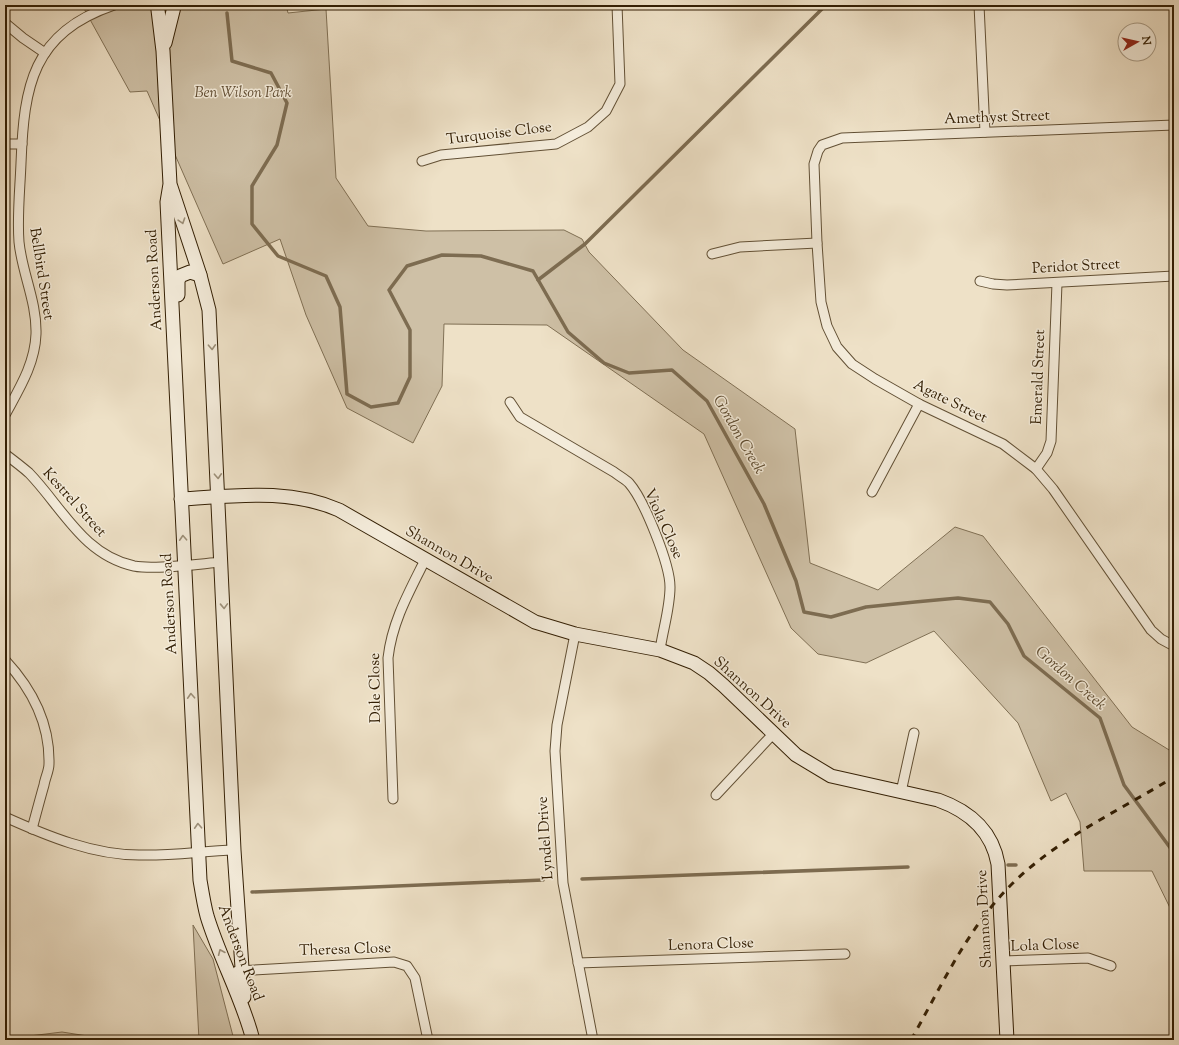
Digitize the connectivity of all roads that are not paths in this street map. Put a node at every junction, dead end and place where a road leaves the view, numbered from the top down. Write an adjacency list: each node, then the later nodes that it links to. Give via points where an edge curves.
1 (114, 5): 8 (street, Bellbird Street, via 73,26)
2 (618, 5): 14 (street, Turquoise Close, via 620,84 606,110 588,127 556,144 441,155)
3 (979, 5): 10 (street)
4 (175, 6): 5 (street, via 167,12); 7 (street, Anderson Road)
5 (156, 8): 7 (street, Anderson Road)
6 (5, 23): 8 (street)
7 (163, 52): 15 (street, Anderson Road)
8 (45, 53): 12 (street, Bellbird Street, via 35,69 29,89)
9 (1174, 125): 10 (street, Amethyst Street)
10 (985, 132): 13 (street, Amethyst Street, via 842,138)
11 (5, 144): 12 (street)
12 (22, 144): 25 (street, Bellbird Street, via 19,242 35,315 36,334 34,352 26,375)
13 (822, 145): 16 (street, Agate Street, via 814,164)
14 (422, 161)
15 (170, 184): 18 (street, Anderson Road, one-way to 18); 22 (street, Anderson Road, via 167,202)
16 (817, 243): 17 (street, via 740,246); 24 (street, Agate Street, via 821,302 827,326 837,347 852,364)
17 (712, 254)
18 (200, 275): 22 (street, via 185,273 178,281 181,344); 29 (street, Anderson Road, one-way to 29, via 207,298 210,324)
19 (1174, 276): 21 (street, Peridot Street)
20 (980, 281): 21 (street, Peridot Street, via 1007,285)
21 (1057, 283): 27 (street, Emerald Street, via 1051,441 1047,453)
22 (176, 368): 30 (street, Anderson Road)
23 (510, 402): 36 (street, Viola Close, via 526,421 614,472 628,483 638,497 666,559 669,572 669,601)
24 (919, 404): 27 (street, Agate Street, via 1003,444); 28 (street)
25 (5, 415)
26 (5, 454): 33 (street, Kestrel Street, via 29,473 88,544 102,554 135,566)
27 (1036, 469): 35 (street, Agate Street, via 1053,489 1152,630)
28 (872, 492)
29 (219, 497): 30 (street, Shannon Drive); 31 (street, Shannon Drive, via 287,495 322,503 339,510); 32 (street, Anderson Road)
30 (182, 499): 33 (street, Anderson Road, one-way to 30)
31 (425, 560): 34 (street, Shannon Drive, via 535,622); 42 (street, Dale Close, via 396,618 390,640 388,658)
32 (222, 562): 33 (street, Kestrel Street); 45 (street, Anderson Road, one-way to 45)
33 (184, 564): 46 (street, Anderson Road, one-way to 33)
34 (575, 634): 36 (street, Shannon Drive); 49 (street, Lyndel Drive, via 557,725 555,751 563,883)
35 (1174, 646)
36 (660, 650): 39 (street, Shannon Drive, via 678,655 709,673)
37 (5, 660): 44 (street, via 32,694 42,714 46,736 49,765)
38 (914, 733): 40 (street)
39 (774, 734): 40 (street, Shannon Drive, via 796,755 831,776); 41 (street)
40 (901, 792): 48 (street, Shannon Drive, via 952,805 972,817 987,834 1000,870)
41 (716, 795)
42 (393, 798)
43 (5, 817): 44 (street)
44 (32, 829): 46 (street, via 98,851 118,854 140,856)
45 (234, 850): 46 (street); 51 (street, Anderson Road)
46 (199, 852): 51 (street, Anderson Road, one-way to 46, via 207,915 200,880)
47 (845, 954): 49 (street, Lenora Close)
48 (1004, 961): 50 (street, Lola Close, via 1088,958); 55 (street, Shannon Drive)
49 (578, 963): 54 (street, Lyndel Drive)
50 (1111, 966)
51 (236, 972): 52 (street, Anderson Road); 53 (street, Theresa Close, via 399,962 411,970 414,978)
52 (253, 1040)
53 (428, 1040)
54 (594, 1040)
55 (1007, 1040)

